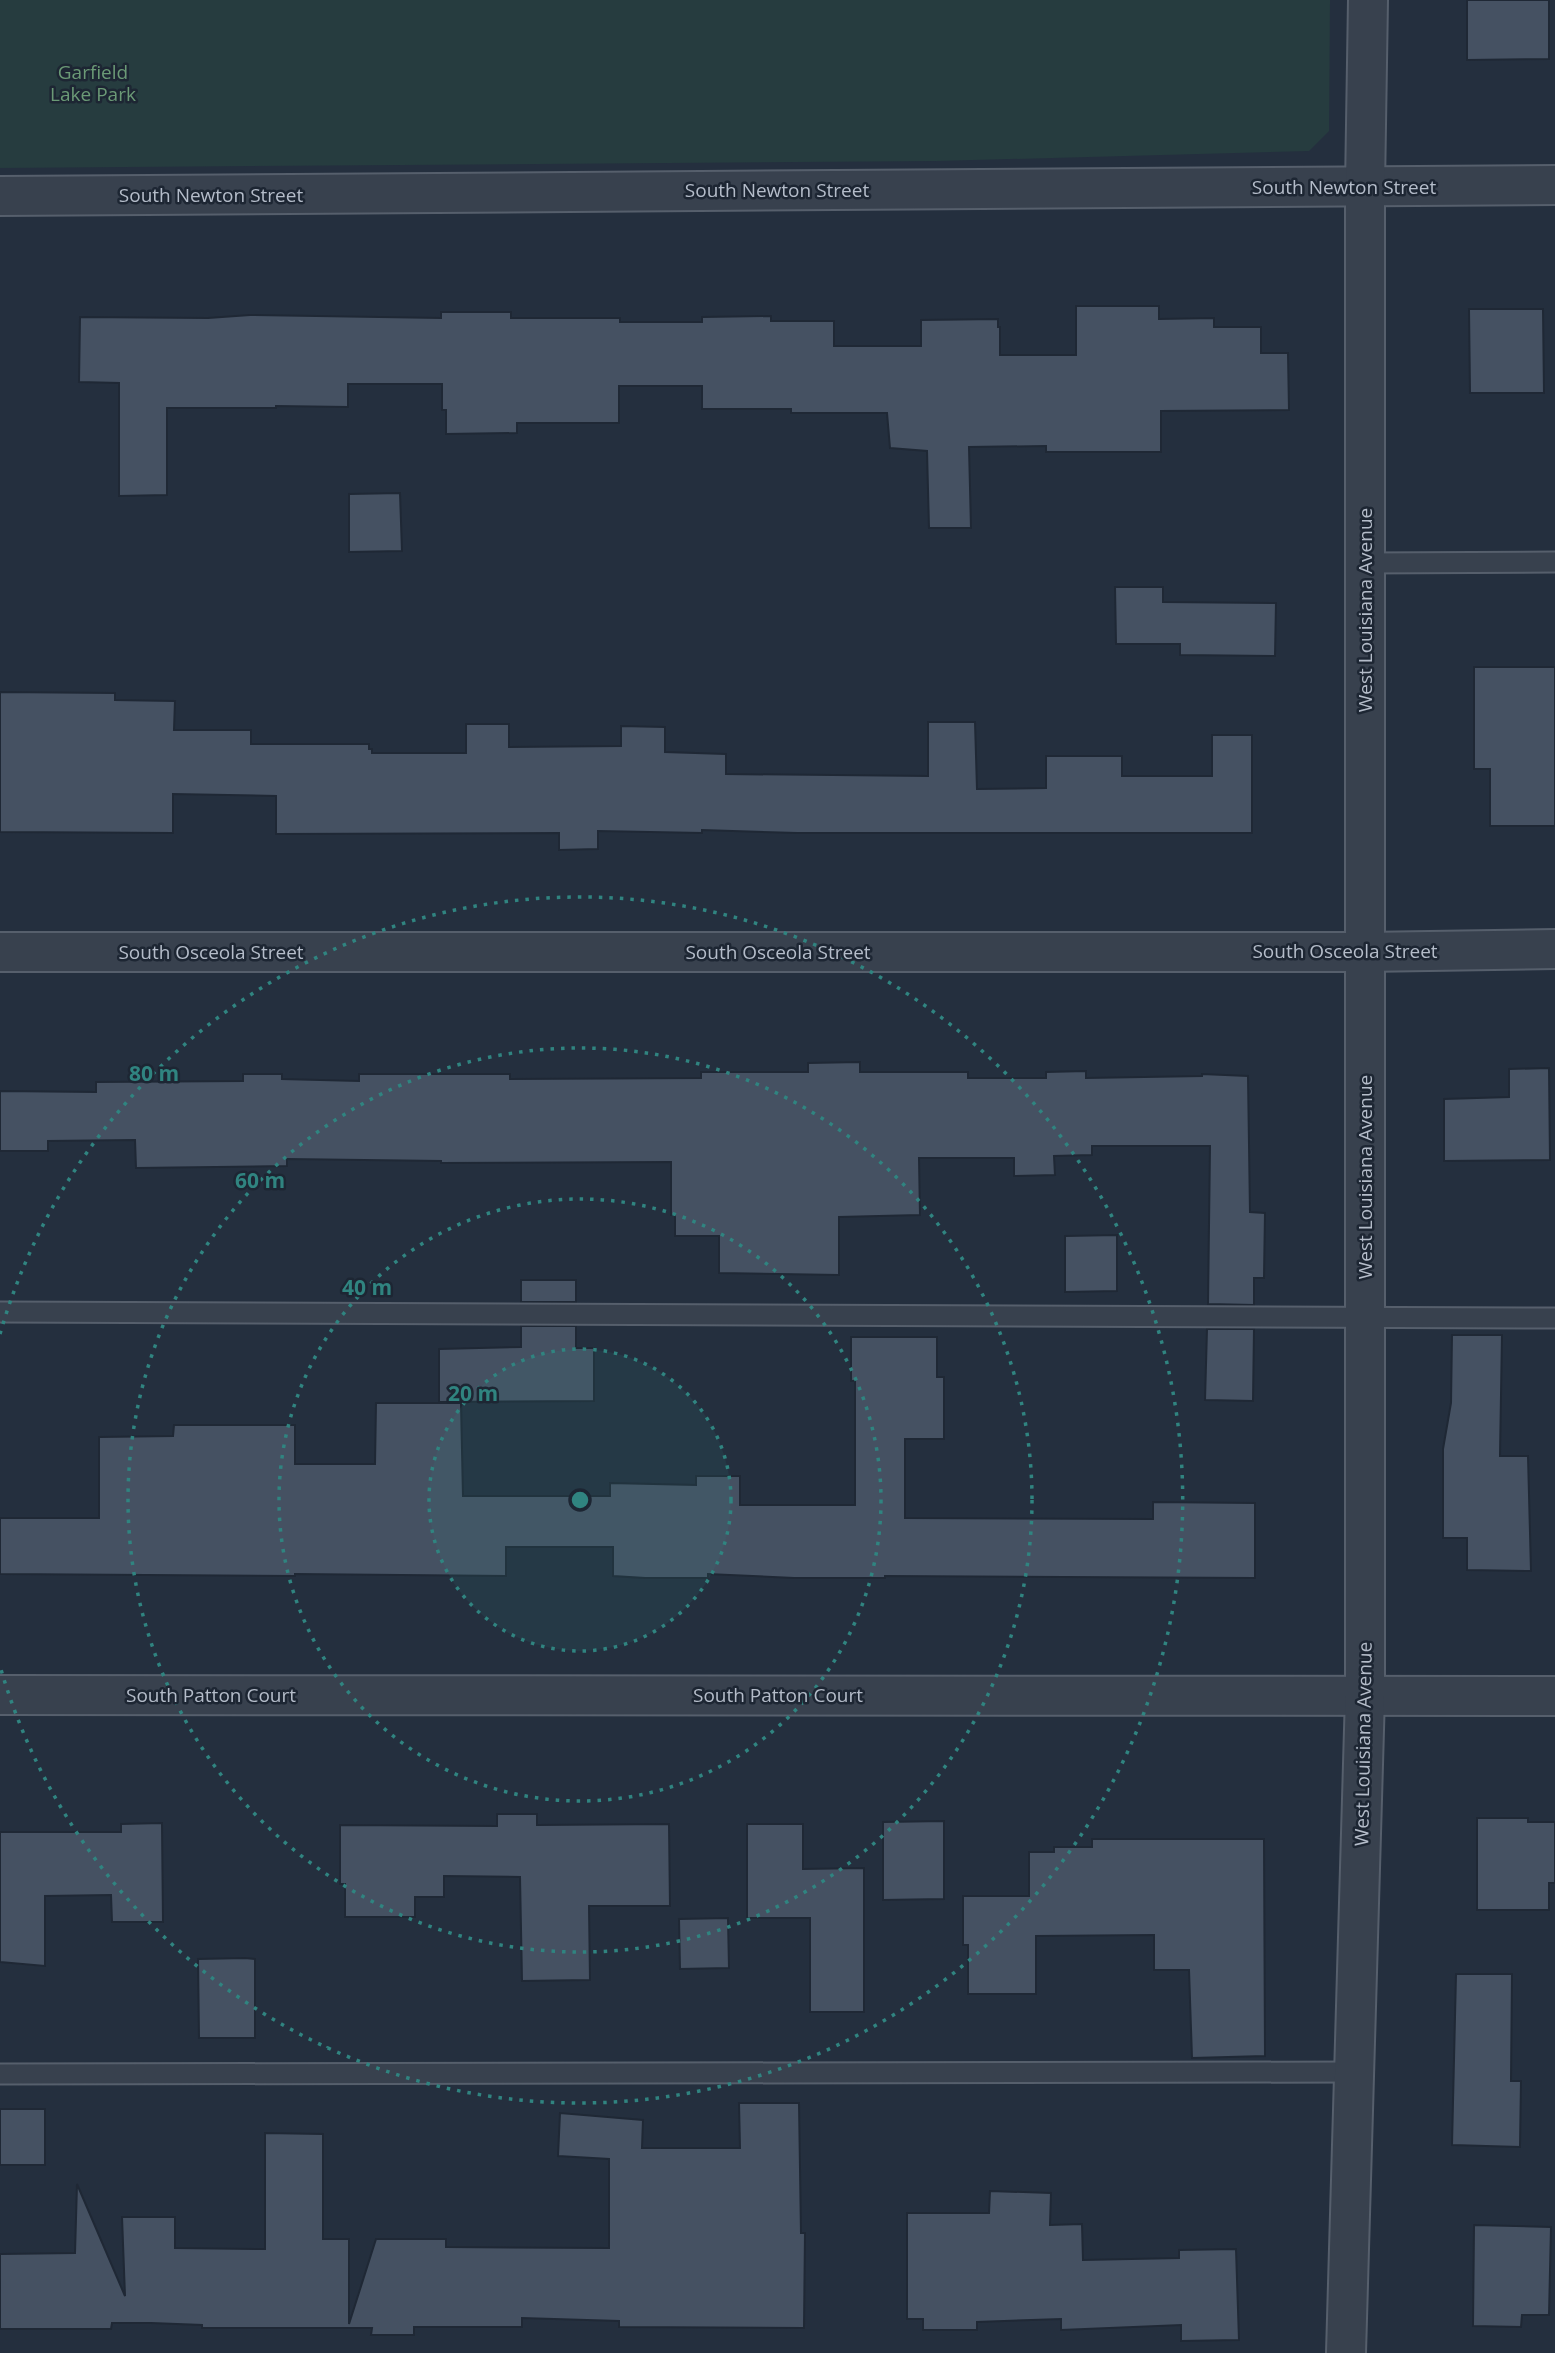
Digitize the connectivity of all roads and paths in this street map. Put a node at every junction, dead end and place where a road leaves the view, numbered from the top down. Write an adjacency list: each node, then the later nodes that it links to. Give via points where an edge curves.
1 (1368, 0): 3 (street, West Louisiana Avenue)
2 (1555, 185): 3 (street, South Newton Street)
3 (1366, 187): 4 (street, South Newton Street); 6 (street, West Louisiana Avenue)
4 (0, 196)
5 (1555, 562): 6 (lane)
6 (1366, 563): 9 (street, West Louisiana Avenue)
7 (1555, 949): 9 (street, South Osceola Street)
8 (0, 952): 9 (street, South Osceola Street)
9 (1366, 952): 11 (street, West Louisiana Avenue)
10 (0, 1312): 11 (lane)
11 (1366, 1318): 12 (lane); 14 (street, West Louisiana Avenue)
12 (1555, 1318)
13 (0, 1695): 14 (street, South Patton Court)
14 (1366, 1695): 15 (street, South Patton Court); 16 (street, West Louisiana Avenue)
15 (1555, 1696)
16 (1354, 2072): 17 (lane); 18 (street, West Louisiana Avenue)
17 (0, 2074)
18 (1346, 2353)

